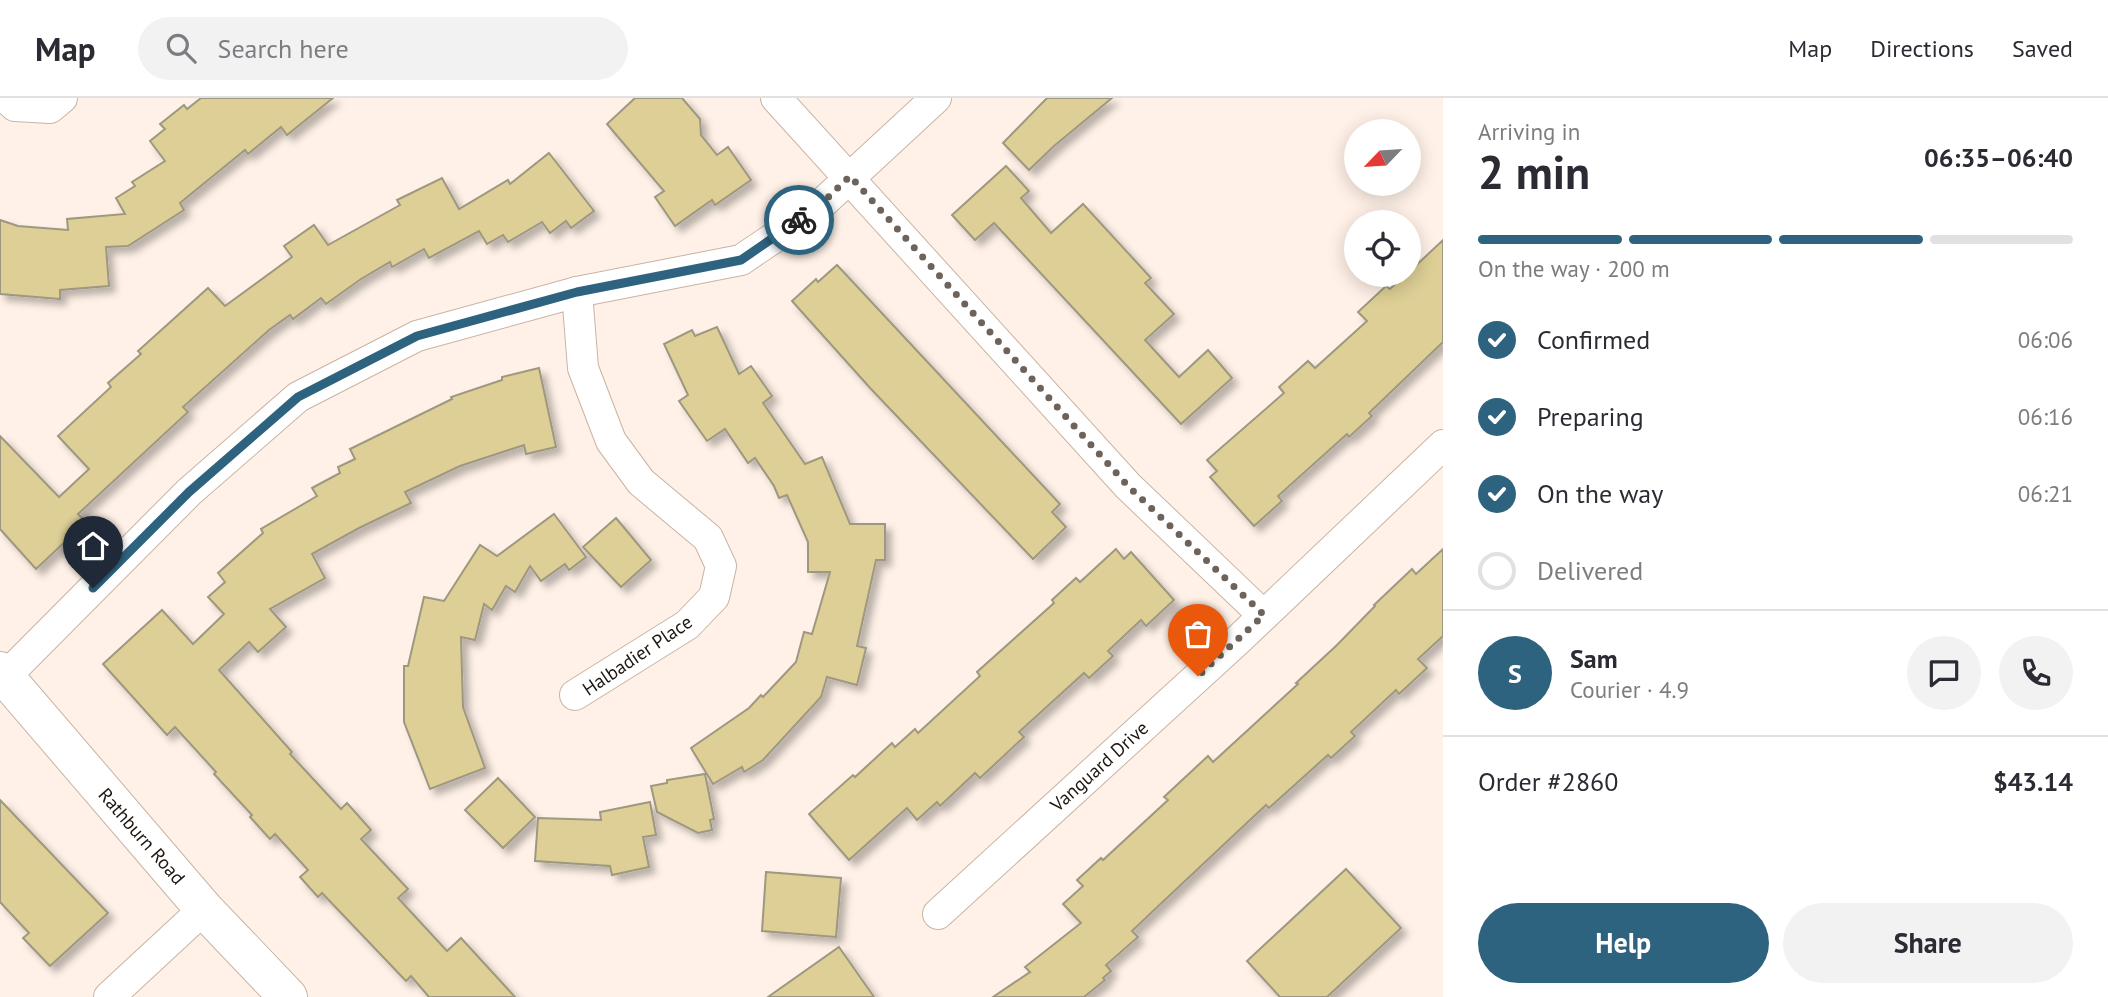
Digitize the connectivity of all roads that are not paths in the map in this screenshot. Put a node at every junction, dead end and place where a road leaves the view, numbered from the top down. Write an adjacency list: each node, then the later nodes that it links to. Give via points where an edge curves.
1 (6, 98): 2 (street, via 15,106 50,108)
2 (62, 98)
3 (776, 98): 5 (street)
4 (936, 98): 5 (street)
5 (850, 176): 6 (street, via 815,210 741,260); 8 (street, via 1128,486)
6 (577, 292): 9 (street, via 417,336 298,397 189,492); 10 (street, Halbadier Place, via 583,369 611,441 641,482 708,538 721,566 714,597 687,625)
7 (1443, 445): 8 (street, Vanguard Drive)
8 (1264, 615): 12 (street, Vanguard Drive)
9 (3, 674): 11 (street, Rathburn Road)
10 (575, 695)
11 (204, 909): 13 (street); 14 (street, Rathburn Road)
12 (938, 914)
13 (109, 997)
14 (288, 997)

